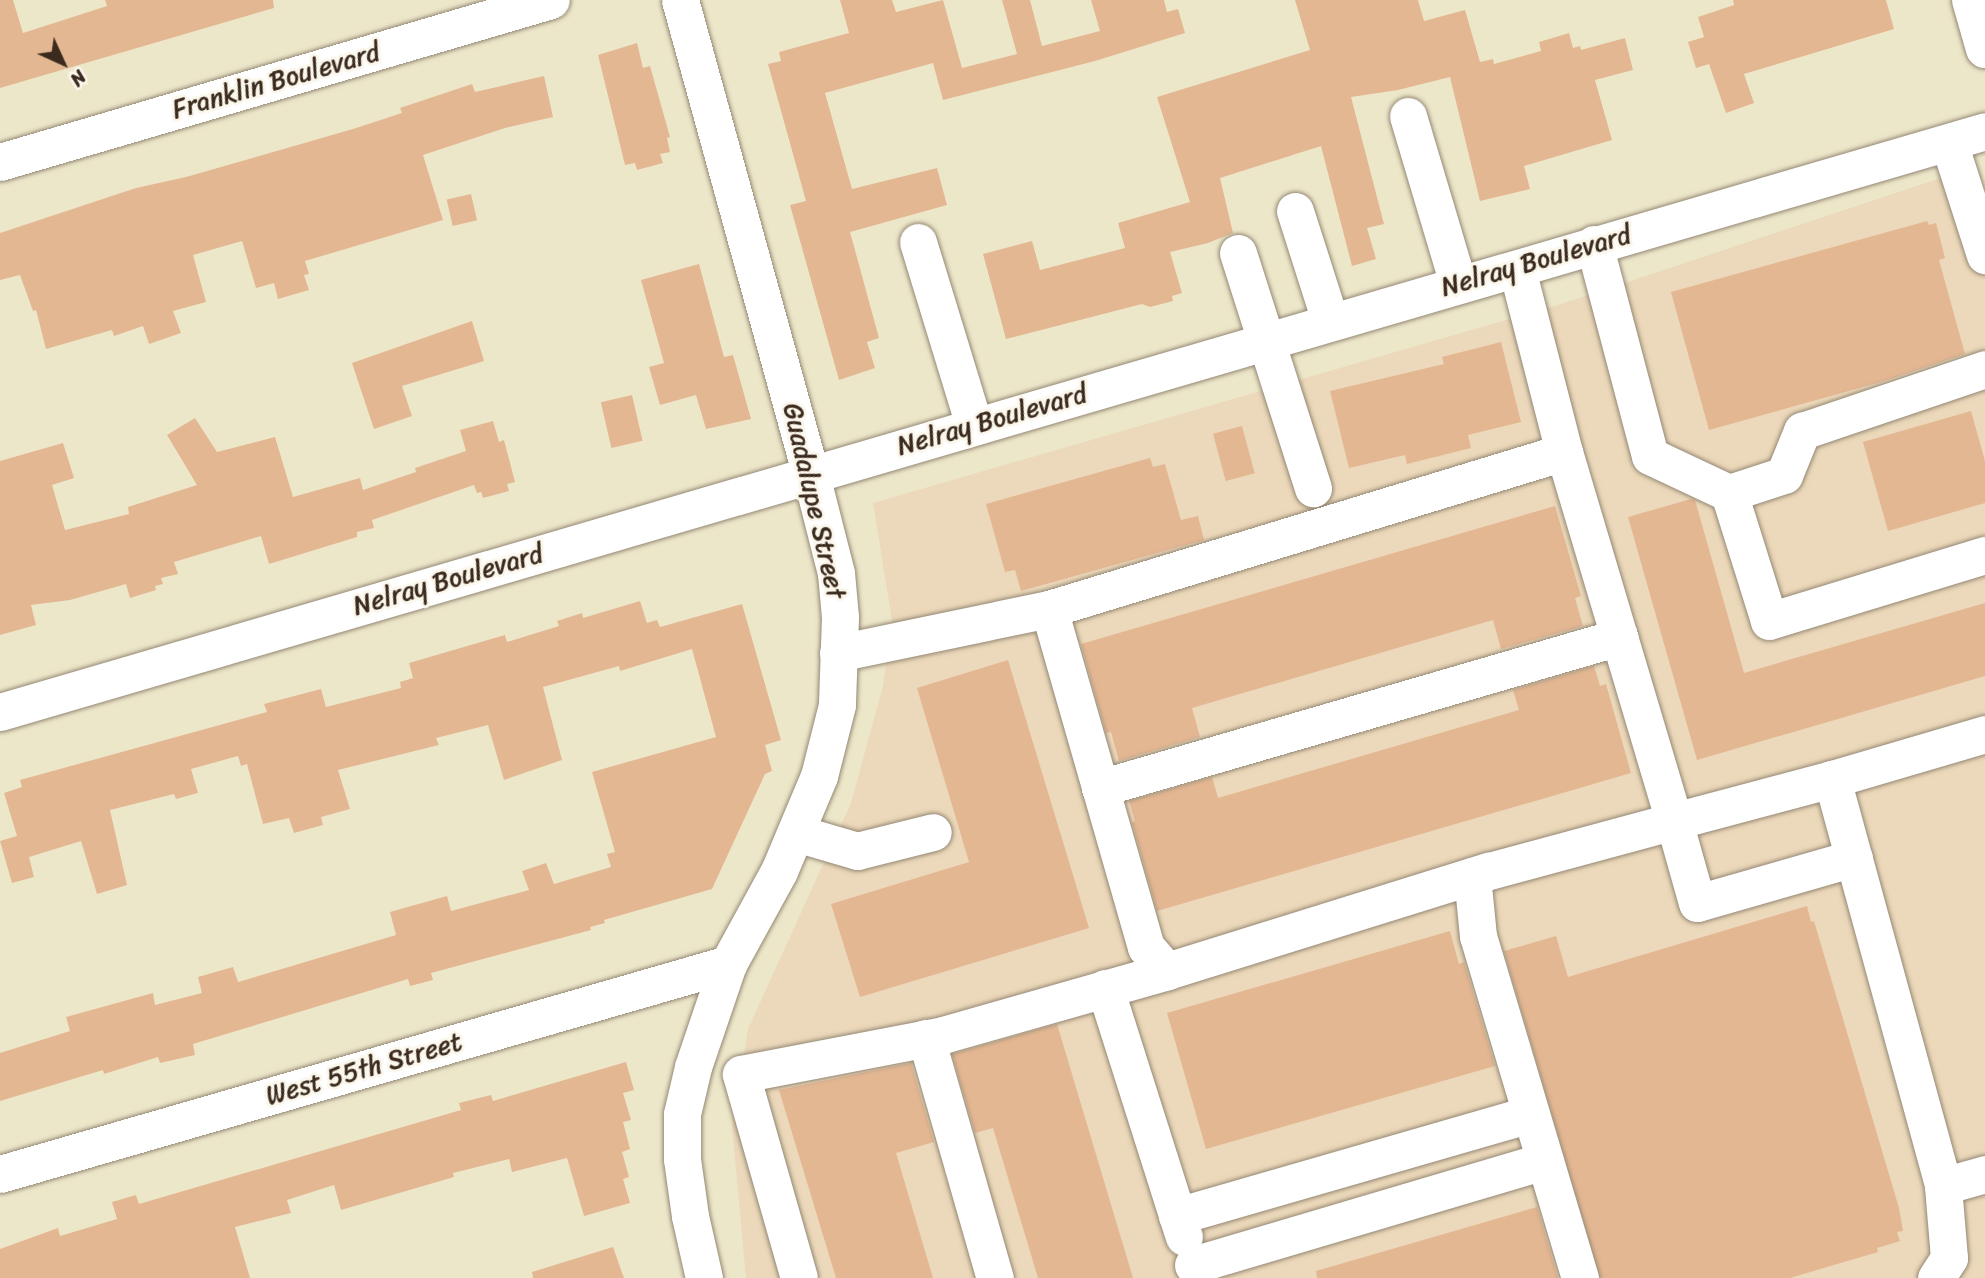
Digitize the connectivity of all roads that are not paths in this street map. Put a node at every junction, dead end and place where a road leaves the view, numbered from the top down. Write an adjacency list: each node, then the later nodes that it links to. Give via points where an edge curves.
1 (551, 0): 8 (street, Franklin Boulevard)
2 (680, 0): 21 (street, Guadalupe Street)
3 (1971, 0): 4 (main road)
4 (1985, 49)
5 (1408, 116): 15 (street)
6 (1985, 131): 7 (street, Nelray Boulevard)
7 (1949, 143): 11 (street, Nelray Boulevard); 13 (street)
8 (0, 162)
9 (1295, 211): 16 (street)
10 (918, 242): 19 (street)
11 (1594, 244): 14 (street, Nelray Boulevard); 23 (street, via 1650,456)
12 (1238, 253): 17 (street)
13 (1985, 255)
14 (1517, 269): 15 (street, Nelray Boulevard); 20 (street)
15 (1458, 284): 16 (street, Nelray Boulevard)
16 (1331, 321): 17 (street, Nelray Boulevard)
17 (1268, 340): 19 (street, Nelray Boulevard); 22 (street)
18 (1985, 369): 23 (street, via 1802,431 1784,475)
19 (974, 425): 21 (street, Nelray Boulevard)
20 (1564, 452): 25 (street); 26 (street)
21 (811, 475): 27 (street, Guadalupe Street, via 836,573); 28 (street, Nelray Boulevard)
22 (1313, 488)
23 (1729, 493): 24 (street, via 1769,621)
24 (1985, 555)
25 (1049, 609): 27 (street); 31 (street)
26 (1619, 637): 31 (street); 32 (street)
27 (838, 653): 34 (street, Guadalupe Street, via 837,705 828,746)
28 (0, 712)
29 (1985, 734): 30 (street)
30 (1832, 779): 32 (street); 35 (street)
31 (1100, 788): 38 (street, via 1146,947)
32 (1674, 821): 35 (street, via 1697,903); 36 (street)
33 (933, 832): 34 (street, via 858,851)
34 (796, 833): 37 (street, Guadalupe Street)
35 (1854, 858): 47 (street)
36 (1472, 876): 38 (street); 43 (street, via 1478,936)
37 (728, 964): 41 (street, Guadalupe Street); 45 (street, West 55th Street)
38 (1167, 971): 39 (street)
39 (1105, 988): 40 (street); 48 (street)
40 (926, 1038): 42 (street); 52 (street)
41 (691, 1073): 42 (street); 50 (street, Guadalupe Street, via 682,1114 682,1159)
42 (741, 1074): 51 (street)
43 (1531, 1114): 44 (street); 48 (street)
44 (1545, 1161): 49 (street); 53 (street)
45 (0, 1174)
46 (1985, 1174): 47 (street)
47 (1943, 1186): 54 (street, via 1949,1258)
48 (1177, 1216): 49 (street)
49 (1195, 1271)
50 (704, 1278)
51 (799, 1278)
52 (995, 1278)
53 (1580, 1278)
54 (1936, 1278)

